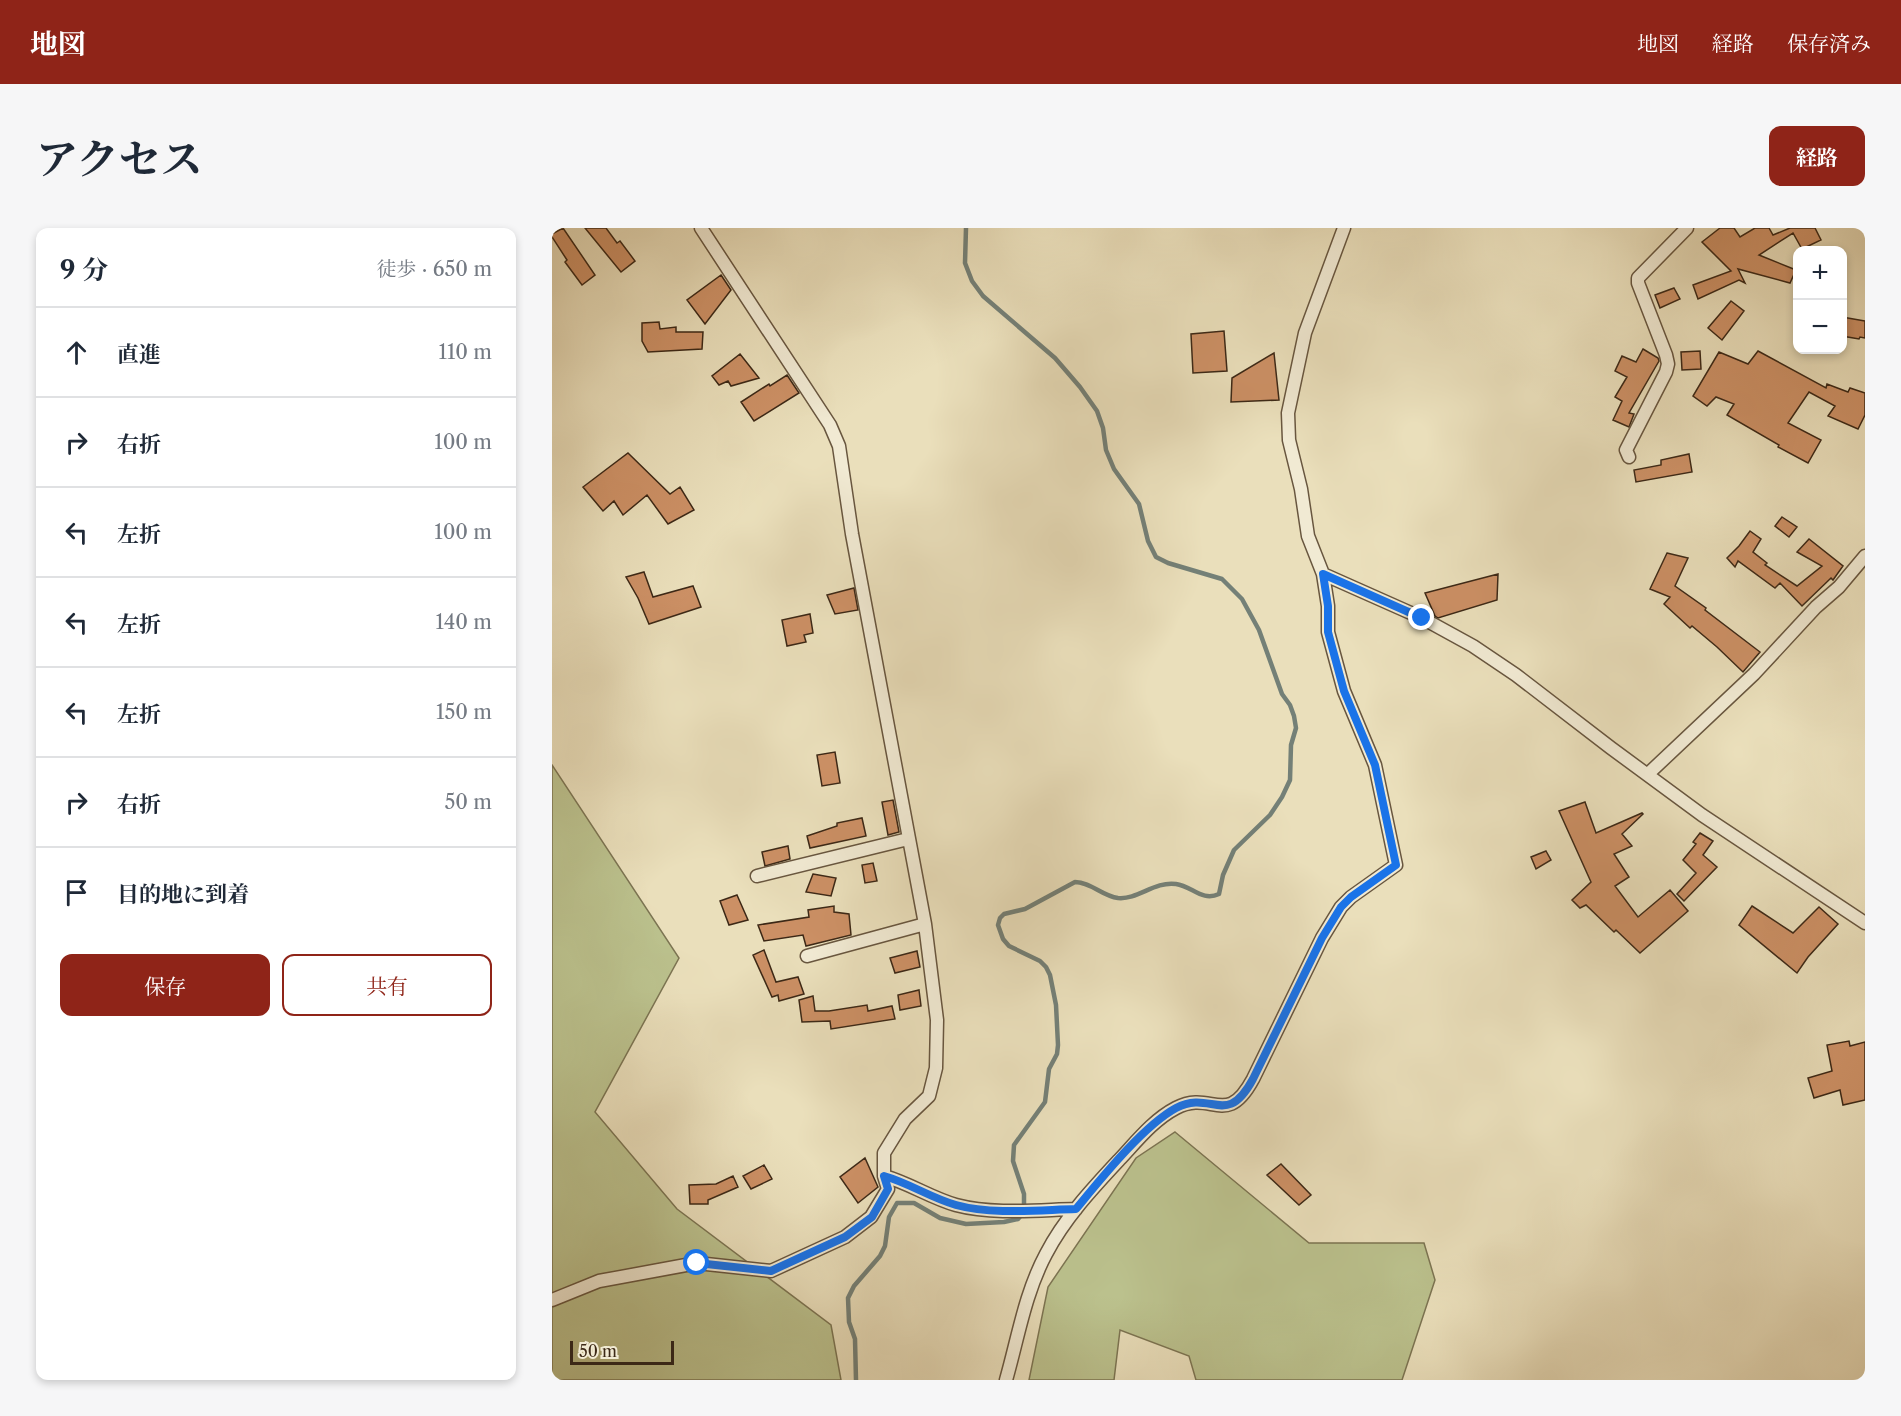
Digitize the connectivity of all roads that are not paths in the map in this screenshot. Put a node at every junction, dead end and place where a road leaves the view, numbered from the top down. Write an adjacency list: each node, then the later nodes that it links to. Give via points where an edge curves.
1 (701, 228): 8 (street, via 830,425 839,446)
2 (1344, 228): 6 (street, via 1305,333 1288,413 1291,452 1308,536)
3 (1687, 228): 4 (street, via 1638,278 1668,364 1626,450)
4 (1629, 457)
5 (1865, 556): 7 (street, via 1754,674)
6 (1323, 574): 7 (street, via 1422,618 1473,646 1530,683); 14 (street, via 1328,632 1344,691 1375,765 1396,865 1351,897 1331,922 1242,1098 1232,1105 1202,1102 1176,1108 1152,1126)
7 (1648, 774): 10 (street)
8 (908, 839): 9 (street); 11 (street)
9 (757, 876)
10 (1865, 923)
11 (925, 924): 12 (street); 13 (street, via 937,1020 936,1068 929,1096 905,1119 884,1153)
12 (807, 956)
13 (884, 1176): 14 (street, via 958,1206 984,1210); 15 (street, via 888,1189 872,1217 845,1237 771,1271 697,1263 599,1281)
14 (1076, 1209): 16 (street, via 1055,1237 1034,1281)
15 (552, 1300)
16 (1006, 1380)

